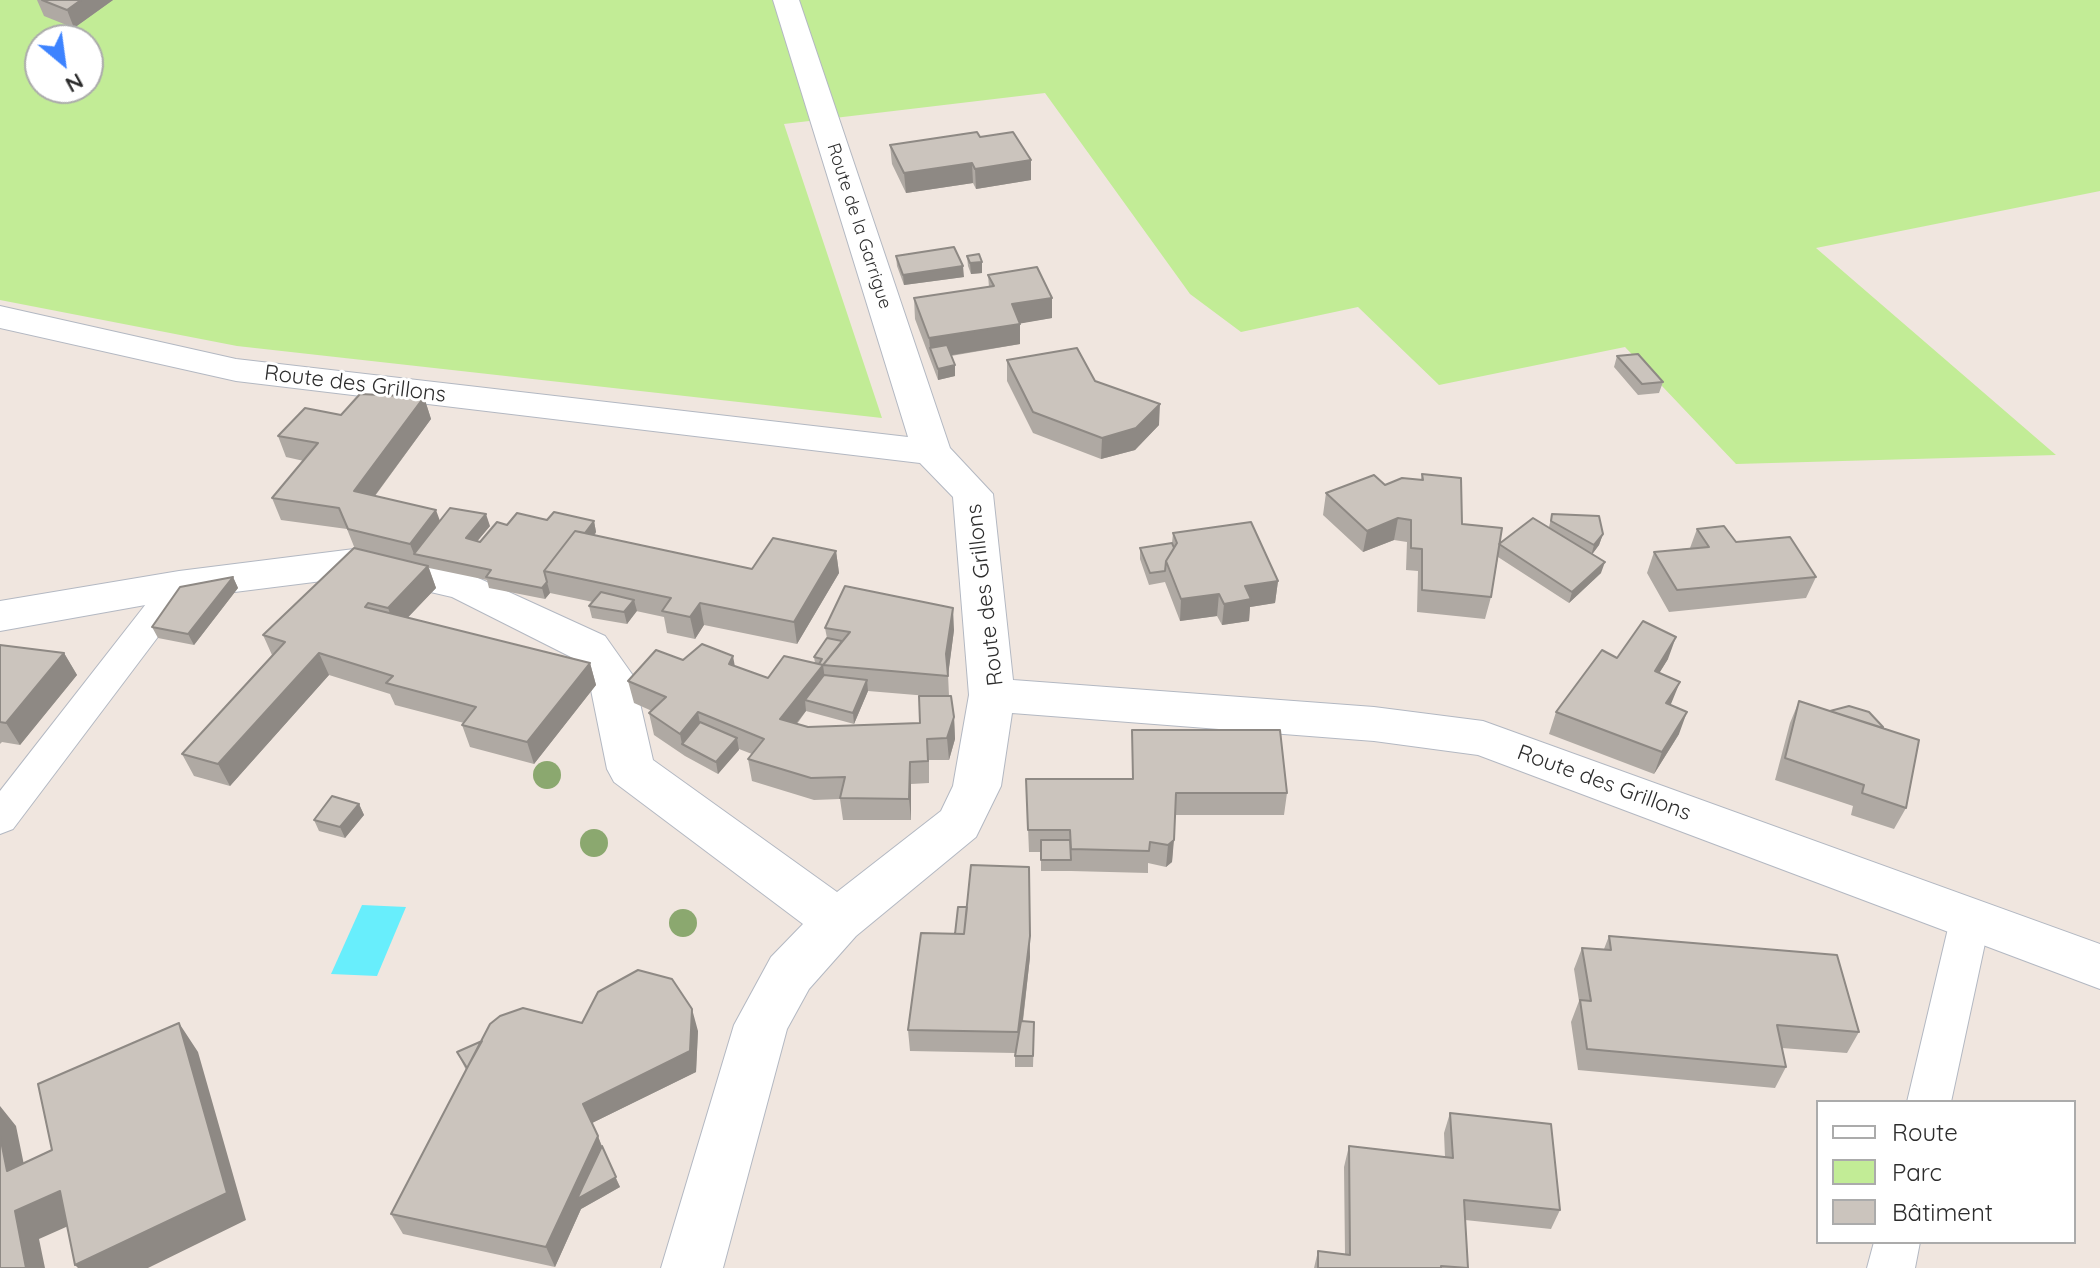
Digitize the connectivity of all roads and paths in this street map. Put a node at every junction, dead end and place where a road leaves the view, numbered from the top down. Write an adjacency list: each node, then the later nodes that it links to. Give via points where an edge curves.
1 (786, 0): 3 (street, Route de la Garrigue)
2 (0, 317): 3 (street, Route des Grillons, via 236,370)
3 (932, 452): 6 (street, Route des Grillons, via 973,494)
4 (179, 585): 5 (street); 7 (lane); 9 (street, via 362,562 465,586 589,647 611,677 631,769)
5 (0, 616)
6 (992, 695): 8 (street, Route des Grillons, via 1374,724 1483,738); 9 (street, via 977,786 959,824)
7 (0, 819)
8 (1970, 920): 10 (street, Route des Grillons); 11 (lane)
9 (838, 921): 13 (street, via 790,973 761,1025)
10 (2100, 967)
11 (1929, 1100)
12 (1897, 1244): 14 (lane)
13 (692, 1268)
14 (1891, 1268)

